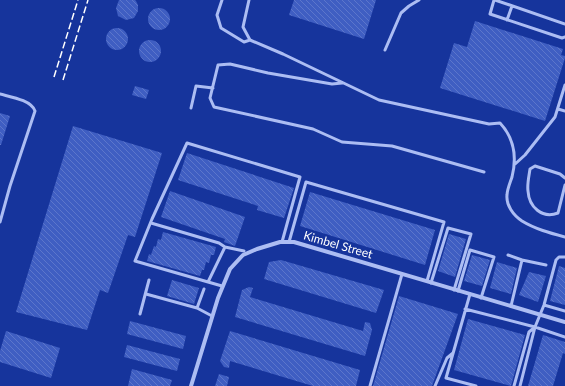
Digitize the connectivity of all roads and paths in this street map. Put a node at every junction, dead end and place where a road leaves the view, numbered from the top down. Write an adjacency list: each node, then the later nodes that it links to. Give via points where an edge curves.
1 (222, 0): 9 (lane, via 217,15 221,28 244,42)
2 (249, 0): 9 (lane, via 243,27)
3 (419, 0): 10 (lane, via 401,13)
4 (494, 0): 5 (lane); 6 (lane, via 490,14)
5 (512, 6): 6 (lane); 7 (lane)
6 (507, 20): 8 (lane)
7 (565, 24)
8 (565, 37)
9 (250, 40): 11 (lane)
10 (385, 50)
11 (342, 83): 13 (lane, via 332,84 230,64 218,64); 18 (lane, via 379,100 489,124 500,124 508,131 514,145)
12 (565, 85): 16 (lane)
13 (213, 88): 15 (lane, via 196,86); 19 (lane, via 210,98 214,107 313,129 342,142 392,146)
14 (0, 94): 22 (lane, via 27,103 35,111)
15 (191, 108)
16 (558, 109): 17 (lane); 18 (lane, via 555,117)
17 (565, 111)
18 (514, 165): 24 (lane, via 506,195 510,209 520,220)
19 (484, 172)
20 (565, 178): 21 (lane, via 535,166 530,169 528,191 530,200 539,213 558,213)
21 (565, 185)
22 (0, 222)
23 (151, 223): 25 (lane, via 186,143 300,177); 27 (lane); 35 (lane, via 135,261)
24 (565, 237)
25 (282, 242): 26 (street, Kimbel Street); 37 (street, Kimbel Street, via 243,255 230,269)
26 (289, 242): 33 (street, Kimbel Street); 36 (lane, via 306,182 444,222)
27 (225, 247): 28 (lane); 35 (lane)
28 (244, 251)
29 (508, 256): 31 (lane)
30 (565, 256): 43 (lane, via 556,260)
31 (522, 260): 32 (lane); 44 (lane)
32 (546, 265)
33 (402, 274): 36 (street, Kimbel Street); 56 (lane)
34 (149, 280): 40 (lane)
35 (208, 282): 37 (lane)
36 (429, 282): 39 (street, Kimbel Street); 39 (lane, via 448,228 471,234)
37 (222, 286): 50 (street, Kimbel Street)
38 (204, 290): 45 (lane)
39 (456, 290): 41 (street, Kimbel Street); 42 (lane, via 470,250 494,257)
40 (146, 294): 45 (lane); 48 (lane)
41 (470, 294): 42 (street, Kimbel Street); 46 (lane)
42 (481, 298): 44 (street, Kimbel Street)
43 (544, 305): 47 (lane); 49 (lane)
44 (511, 306): 49 (street, Kimbel Street)
45 (197, 308): 50 (lane)
46 (465, 309): 52 (lane); 54 (lane)
47 (565, 311)
48 (140, 314)
49 (540, 315): 51 (street, Kimbel Street); 52 (lane)
50 (212, 316): 55 (street, Kimbel Street)
51 (565, 322)
52 (535, 327): 53 (lane); 59 (lane, via 530,332); 60 (lane)
53 (565, 337)
54 (453, 354): 57 (lane, via 446,358); 58 (lane, via 446,378)
55 (191, 386)
56 (370, 386)
57 (435, 386)
58 (476, 386)
59 (514, 386)
60 (520, 386)

